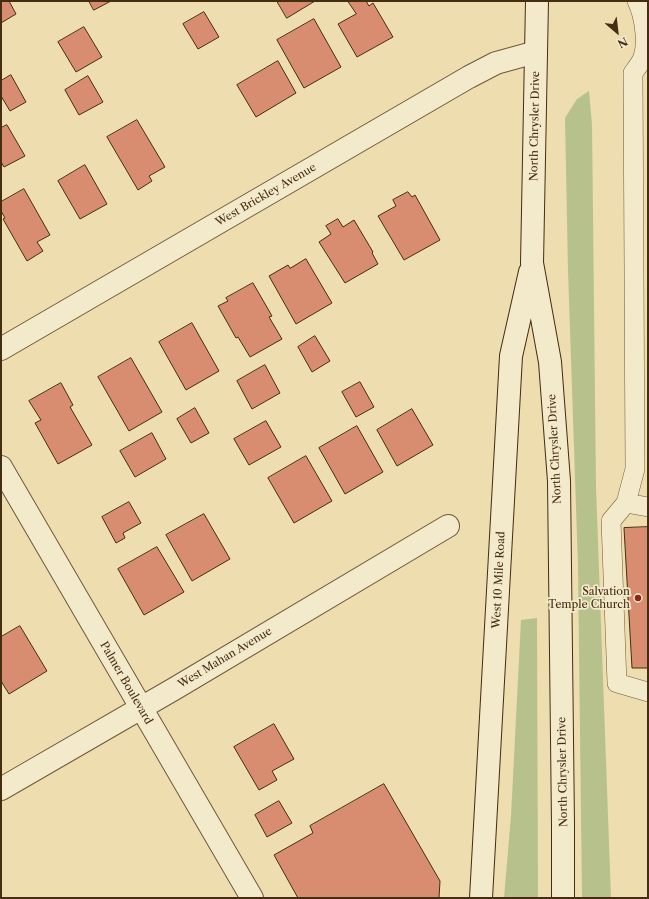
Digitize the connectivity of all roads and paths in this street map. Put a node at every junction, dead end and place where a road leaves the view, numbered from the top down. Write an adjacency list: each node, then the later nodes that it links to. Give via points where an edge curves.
1 (537, 1): 4 (street, North Chrysler Drive)
2 (637, 1): 3 (lane)
3 (647, 39): 8 (lane, via 643,58 633,73 635,468)
4 (536, 52): 5 (street, North Chrysler Drive); 6 (street, West Brickley Avenue, via 496,63 469,77)
5 (532, 263): 15 (street, West 10 Mile Road, via 511,356); 16 (street, North Chrysler Drive, via 550,362 559,481)
6 (1, 350)
7 (1, 467): 12 (street, Palmer Boulevard)
8 (626, 503): 9 (lane); 11 (lane, via 611,521 617,683)
9 (648, 507)
10 (448, 526): 12 (street, West Mahan Avenue)
11 (648, 692)
12 (141, 707): 13 (street, West Mahan Avenue); 14 (street, Palmer Boulevard)
13 (1, 789)
14 (249, 897)
15 (481, 898)
16 (563, 898)

